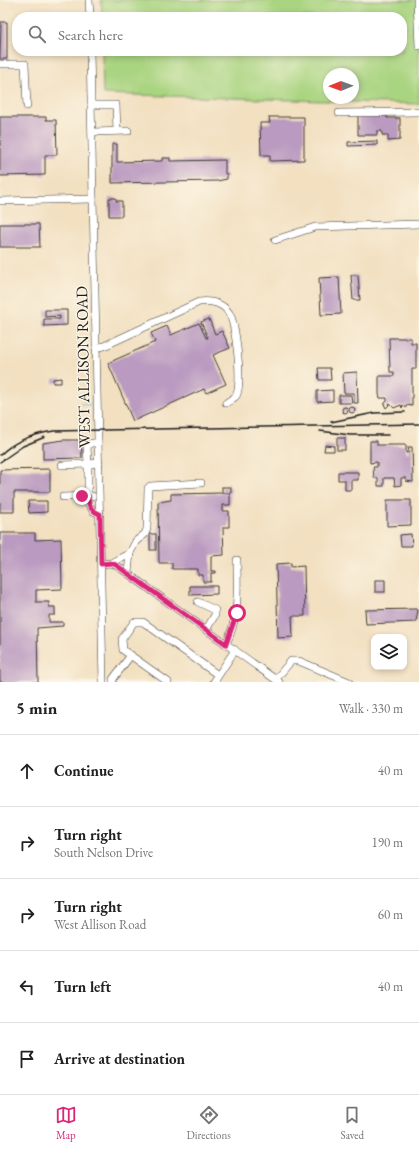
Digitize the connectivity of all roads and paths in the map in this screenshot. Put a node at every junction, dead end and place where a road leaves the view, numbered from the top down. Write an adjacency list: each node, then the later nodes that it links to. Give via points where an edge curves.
1 (90, 0): 3 (street)
2 (417, 0): 4 (street)
3 (90, 12)
4 (419, 46)
5 (90, 56): 7 (street, WEST ALLISON ROAD)
6 (0, 64): 8 (street, via 25,64)
7 (91, 105): 12 (street, via 116,105); 13 (street, WEST ALLISON ROAD)
8 (27, 106)
9 (419, 112): 10 (street)
10 (339, 113)
11 (128, 130): 12 (street)
12 (117, 131): 13 (street)
13 (92, 132): 14 (street, WEST ALLISON ROAD)
14 (93, 200): 15 (street); 18 (street, WEST ALLISON ROAD)
15 (0, 201)
16 (419, 224): 17 (street, via 315,227)
17 (275, 240)
18 (96, 348): 19 (street, via 199,302 215,302 229,313 234,324 239,384 236,396); 20 (street, WEST ALLISON ROAD)
19 (226, 403)
20 (98, 443): 21 (street, WEST ALLISON ROAD); 22 (street, via 88,444)
21 (99, 463): 22 (street); 26 (street, WEST ALLISON ROAD)
22 (88, 464): 23 (street); 25 (street)
23 (62, 465)
24 (201, 483): 29 (street, via 150,486 147,529)
25 (88, 496): 26 (street); 27 (street); 28 (street, via 90,508)
26 (100, 496): 28 (street, WEST ALLISON ROAD)
27 (63, 497)
28 (100, 514): 32 (street, WEST ALLISON ROAD)
29 (130, 553): 31 (street); 33 (street)
30 (237, 560): 36 (street, via 238,608 234,627)
31 (111, 563): 32 (street); 33 (street)
32 (101, 564): 41 (street, WEST ALLISON ROAD)
33 (128, 573): 35 (street)
34 (198, 602): 35 (street, via 215,610 215,615)
35 (206, 630): 36 (street)
36 (226, 644): 37 (street)
37 (235, 650): 39 (street); 40 (street)
38 (130, 655): 39 (street, via 123,650 122,639 134,622 143,622); 42 (street, via 113,678); 43 (street)
39 (218, 676): 44 (street)
40 (277, 681): 45 (street, via 291,661 299,660)
41 (103, 682)
42 (114, 682)
43 (168, 682)
44 (214, 682)
45 (349, 682)

